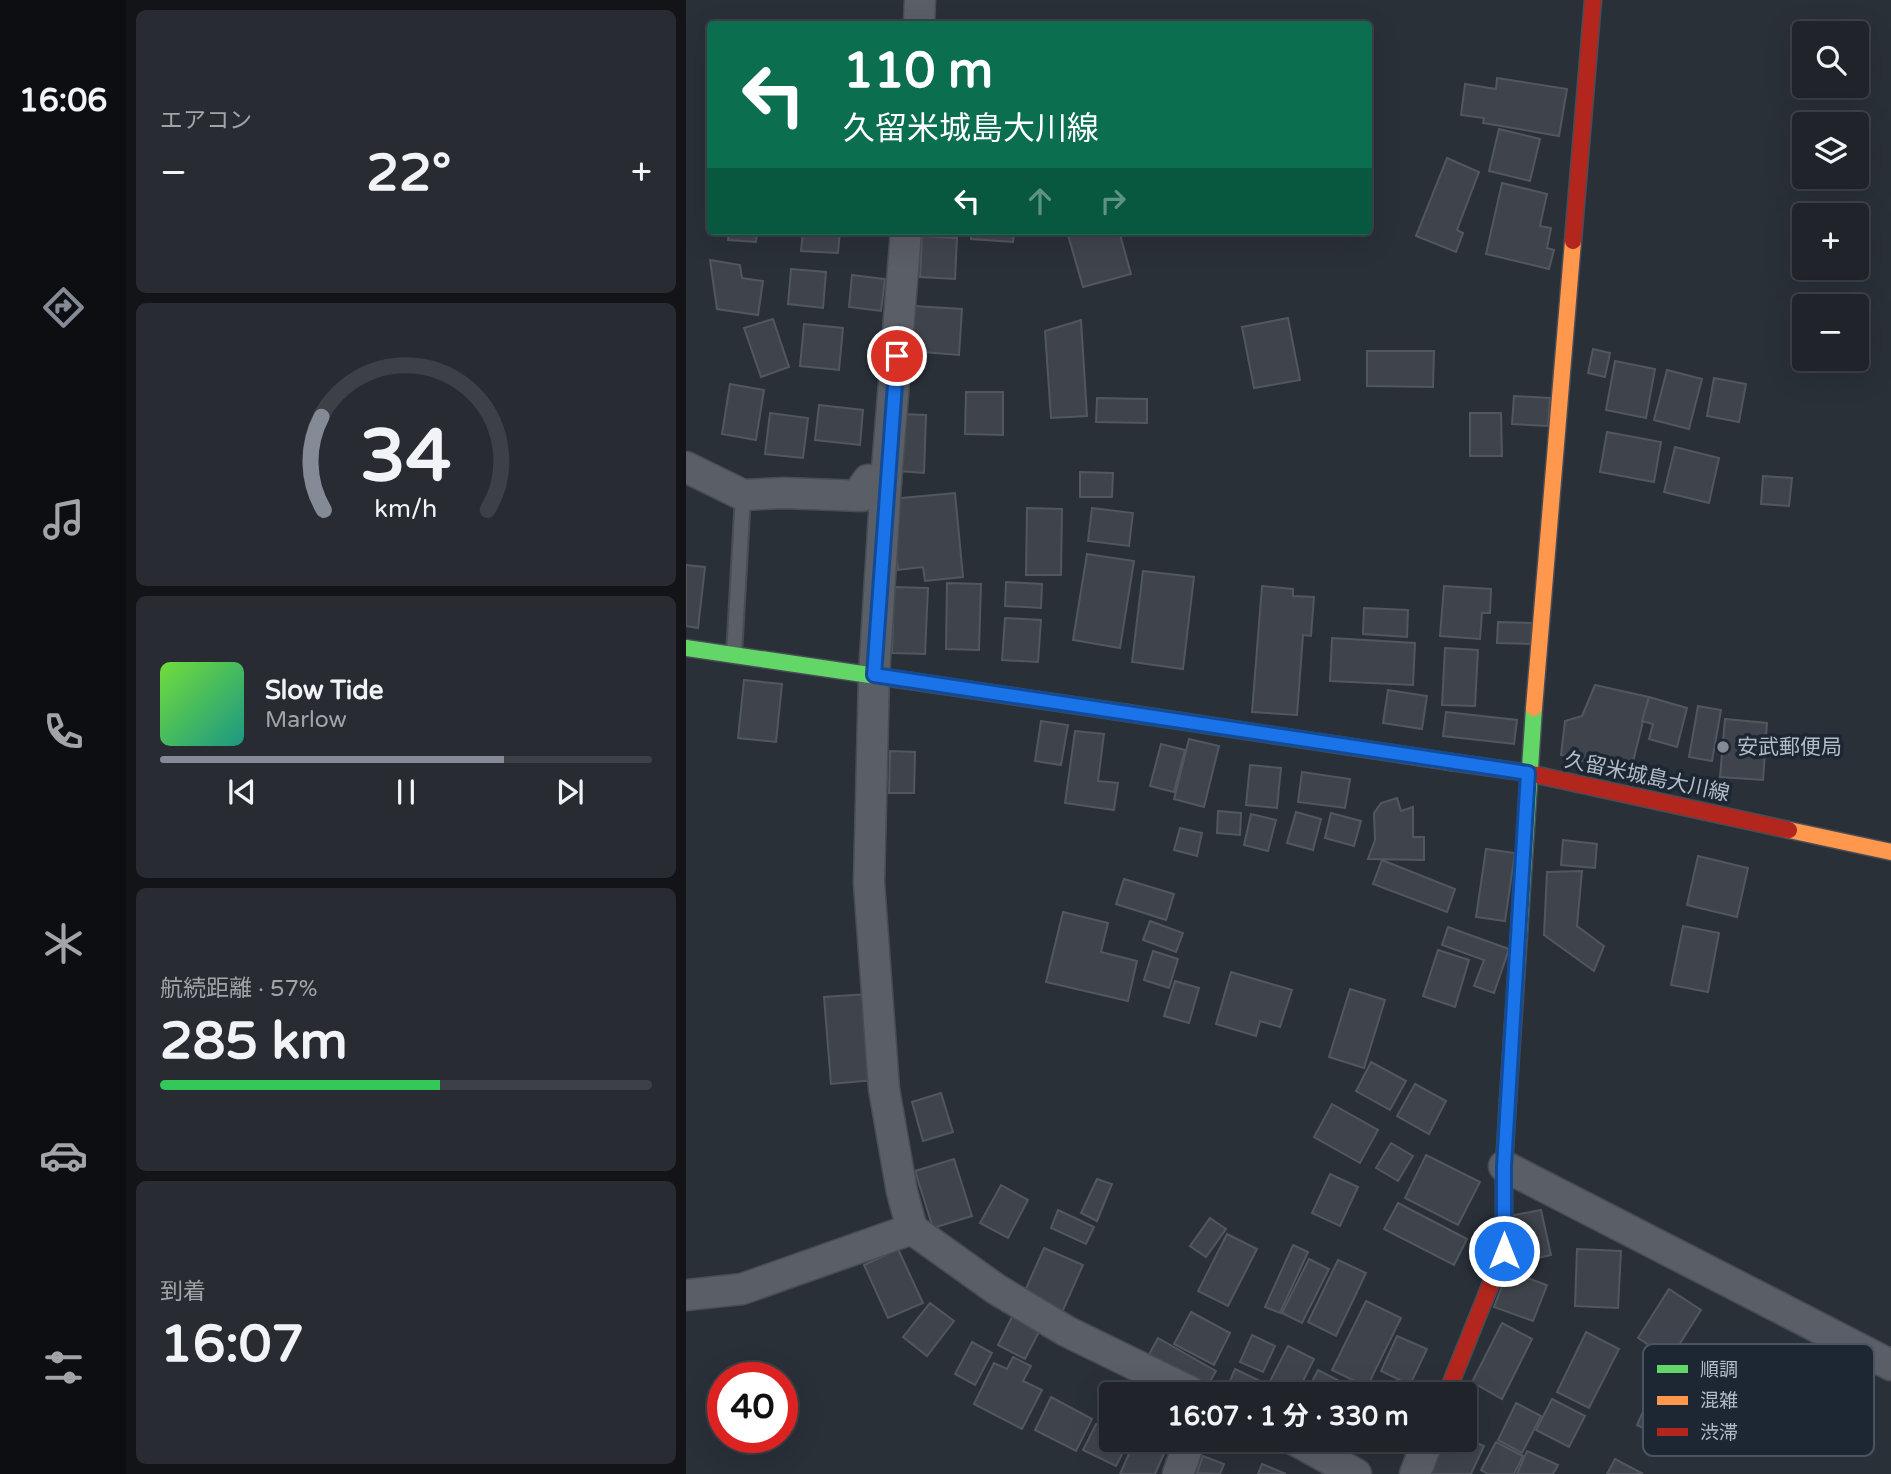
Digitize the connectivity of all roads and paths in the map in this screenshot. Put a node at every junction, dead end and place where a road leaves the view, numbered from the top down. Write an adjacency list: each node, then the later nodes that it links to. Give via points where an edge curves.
1 (920, 0): 3 (street)
2 (1593, 0): 11 (street)
3 (919, 21)
4 (906, 235): 6 (street)
5 (686, 467): 7 (street)
6 (886, 482): 7 (street, via 868,481 862,496); 10 (street)
7 (743, 495): 9 (lane)
8 (686, 648): 9 (street, 久留米城島大川線)
9 (734, 654): 10 (street, 久留米城島大川線)
10 (874, 675): 11 (street, 久留米城島大川線); 14 (street, via 869,883 884,1089)
11 (1528, 773): 12 (street, 久留米城島大川線); 13 (street)
12 (1891, 852)
13 (1504, 1166): 16 (street); 20 (street, via 1504,1251)
14 (912, 1229): 15 (street, via 741,1289); 19 (street, via 996,1289 1066,1331)
15 (686, 1295)
16 (1850, 1344)
17 (1874, 1356): 18 (street)
18 (1891, 1365)
19 (1170, 1382)
20 (1451, 1382)
21 (1186, 1452): 24 (street)
22 (1317, 1452): 25 (street)
23 (1423, 1452): 26 (street)
24 (1178, 1474)
25 (1356, 1474)
26 (1415, 1474)

